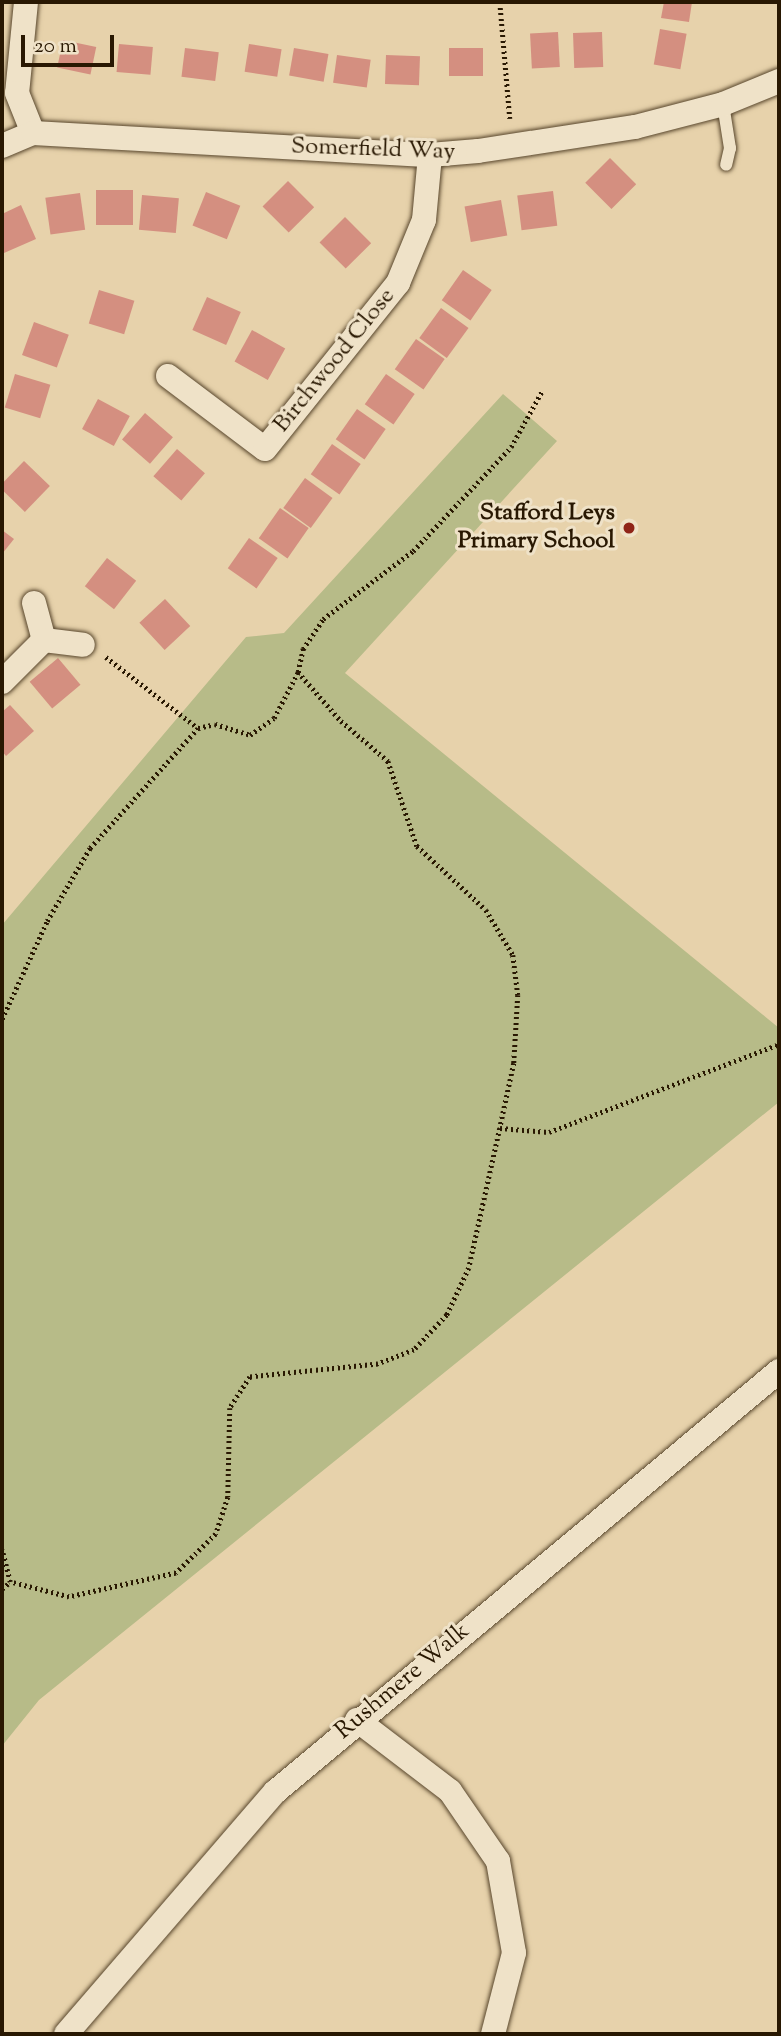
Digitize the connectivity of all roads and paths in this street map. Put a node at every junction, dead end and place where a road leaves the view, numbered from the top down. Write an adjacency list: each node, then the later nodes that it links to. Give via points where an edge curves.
1 (26, 2): 5 (street, via 18,93)
2 (500, 2): 7 (path)
3 (779, 81): 4 (street, Somerfield Way)
4 (723, 103): 7 (street, Somerfield Way, via 635,127); 9 (lane, via 730,148)
5 (33, 133): 6 (street, Somerfield Way); 8 (street, Somerfield Way)
6 (2, 146)
7 (512, 146): 8 (street, Somerfield Way)
8 (430, 155): 10 (street, Birchwood Close, via 424,220 398,283 265,449)
9 (726, 164)
10 (168, 376)
11 (542, 391): 15 (path, via 511,447 413,551 323,619 303,649)
12 (34, 603): 13 (street)
13 (44, 639): 14 (street); 16 (street)
14 (83, 645): 17 (path)
15 (298, 672): 17 (path, via 274,718 250,734 215,724); 20 (path, via 341,721 388,761 417,846 486,910 513,955 518,995 514,1063)
16 (2, 682)
17 (198, 728): 18 (path, via 90,848 47,921)
18 (2, 1019)
19 (779, 1044): 20 (path, via 549,1132)
20 (500, 1128): 23 (path, via 469,1268 447,1315 414,1350 378,1364 250,1377 230,1408 228,1497 216,1534 176,1573 69,1597)
21 (779, 1371): 25 (street, Rushmere Walk)
22 (2, 1550): 23 (path)
23 (10, 1582): 24 (path)
24 (2, 1589)
25 (356, 1720): 26 (street, Rushmere Walk, via 275,1791); 27 (street, via 450,1791 498,1861 514,1953)
26 (66, 2034)
27 (492, 2034)

